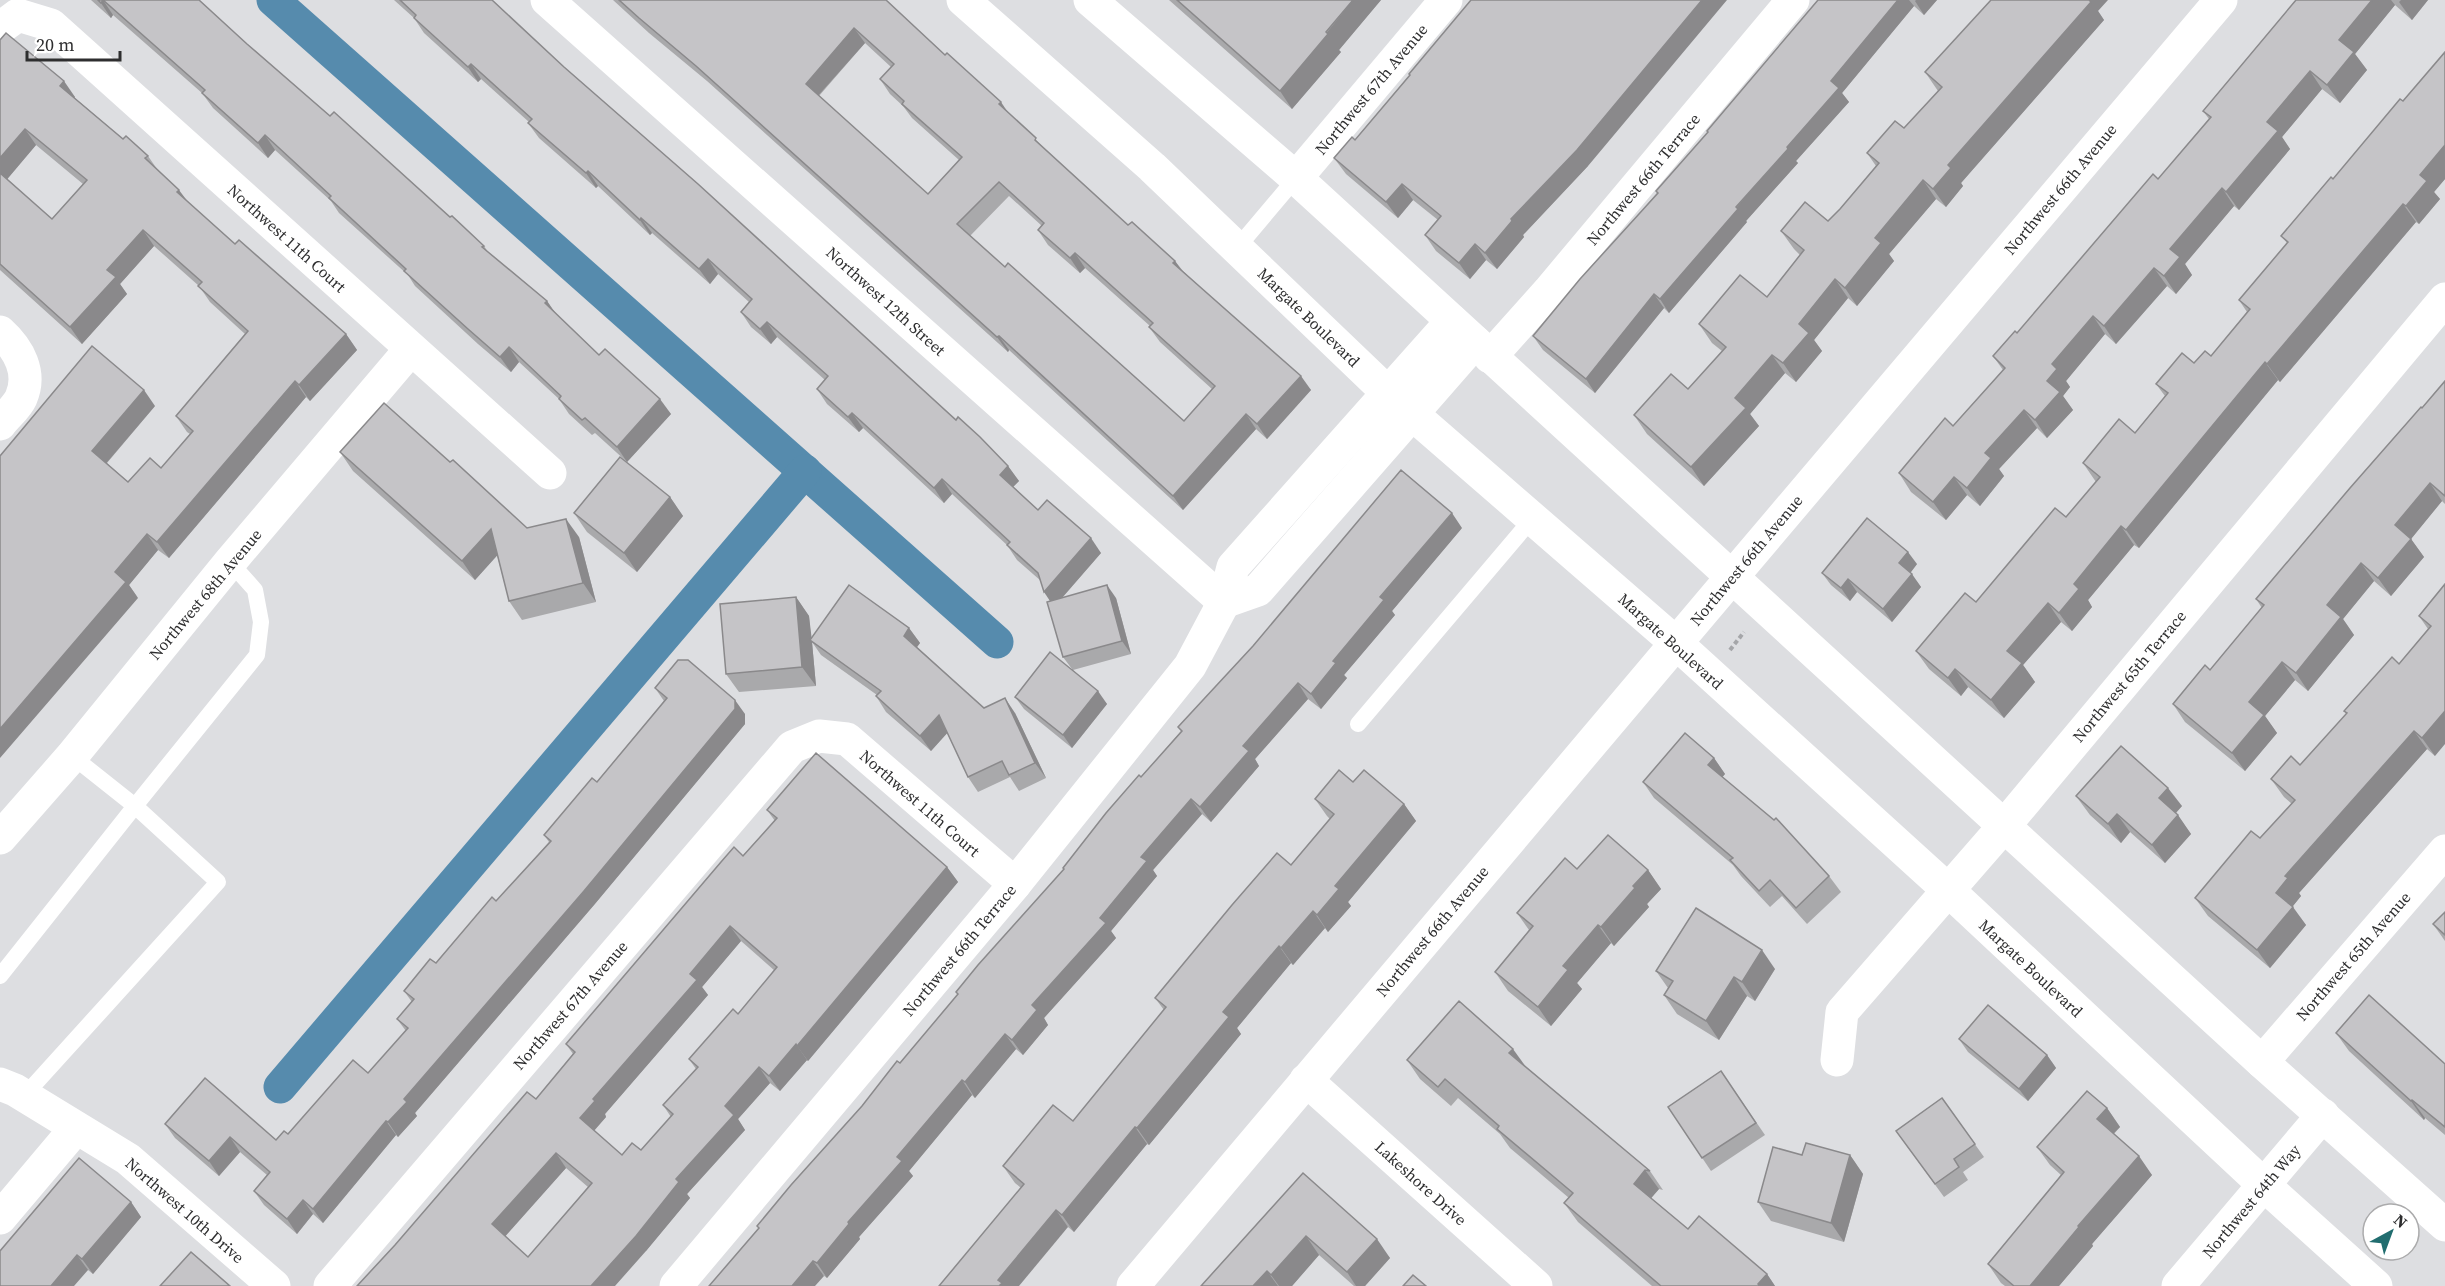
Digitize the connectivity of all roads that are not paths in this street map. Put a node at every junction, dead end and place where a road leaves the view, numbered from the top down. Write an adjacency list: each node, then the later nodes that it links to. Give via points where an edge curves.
1 (548, 0): 20 (street, Northwest 12th Street)
2 (1090, 0): 8 (street)
3 (1446, 0): 8 (street, Northwest 67th Avenue)
4 (1793, 0): 12 (street, Northwest 66th Terrace, via 1556,282)
5 (2221, 0): 19 (street, Northwest 66th Avenue)
6 (975, 4): 9 (street, Margate Boulevard)
7 (9, 21): 13 (street, Northwest 11th Court, via 51,25)
8 (1296, 178): 9 (lane); 12 (street)
9 (1237, 249): 14 (street, Margate Boulevard)
10 (2445, 300): 26 (street, Northwest 65th Terrace)
11 (0, 332): 15 (street, via 12,343 27,374 21,399)
12 (1472, 340): 14 (street, Northwest 66th Terrace); 19 (street)
13 (410, 350): 16 (street, Northwest 11th Court); 18 (street, Northwest 68th Avenue)
14 (1399, 403): 17 (street, Margate Boulevard); 20 (street, Northwest 66th Terrace, via 1233,567)
15 (0, 424)
16 (550, 473)
17 (1532, 519): 21 (street, Margate Boulevard); 22 (lane)
18 (230, 562): 24 (street, Northwest 68th Avenue); 25 (lane, via 255,590 261,622 257,655)
19 (1732, 577): 21 (street, Northwest 66th Avenue); 26 (street)
20 (1224, 602): 29 (street, Northwest 66th Terrace, via 1190,666)
21 (1676, 643): 30 (street, Margate Boulevard); 34 (street, Northwest 66th Avenue)
22 (1358, 724)
23 (819, 736): 29 (street, Northwest 11th Court, via 847,740); 42 (street, Northwest 67th Avenue, via 792,747)
24 (72, 756): 25 (lane); 27 (street, Northwest 68th Avenue)
25 (135, 806): 31 (lane); 35 (lane, via 218,882)
26 (2005, 825): 30 (street, Northwest 65th Terrace); 33 (street)
27 (0, 838)
28 (2445, 851): 33 (street, Northwest 65th Avenue)
29 (1015, 884): 43 (street, Northwest 66th Terrace)
30 (1948, 890): 32 (street, Northwest 65th Terrace, via 1842,1012); 38 (street, Margate Boulevard)
31 (0, 976)
32 (1837, 1060)
33 (2262, 1062): 36 (street)
34 (1306, 1080): 44 (street, Northwest 66th Avenue); 45 (street, Lakeshore Drive)
35 (12, 1090): 37 (street, Northwest 10th Drive)
36 (2323, 1115): 38 (street, Northwest 64th Way); 40 (street)
37 (76, 1128): 39 (street); 41 (street, Northwest 10th Drive, via 128,1159)
38 (2265, 1186): 46 (street, Northwest 64th Way); 47 (street, Margate Boulevard)
39 (0, 1218)
40 (2445, 1225)
41 (274, 1286)
42 (330, 1286)
43 (676, 1286)
44 (1133, 1286)
45 (1536, 1286)
46 (2178, 1286)
47 (2376, 1286)

